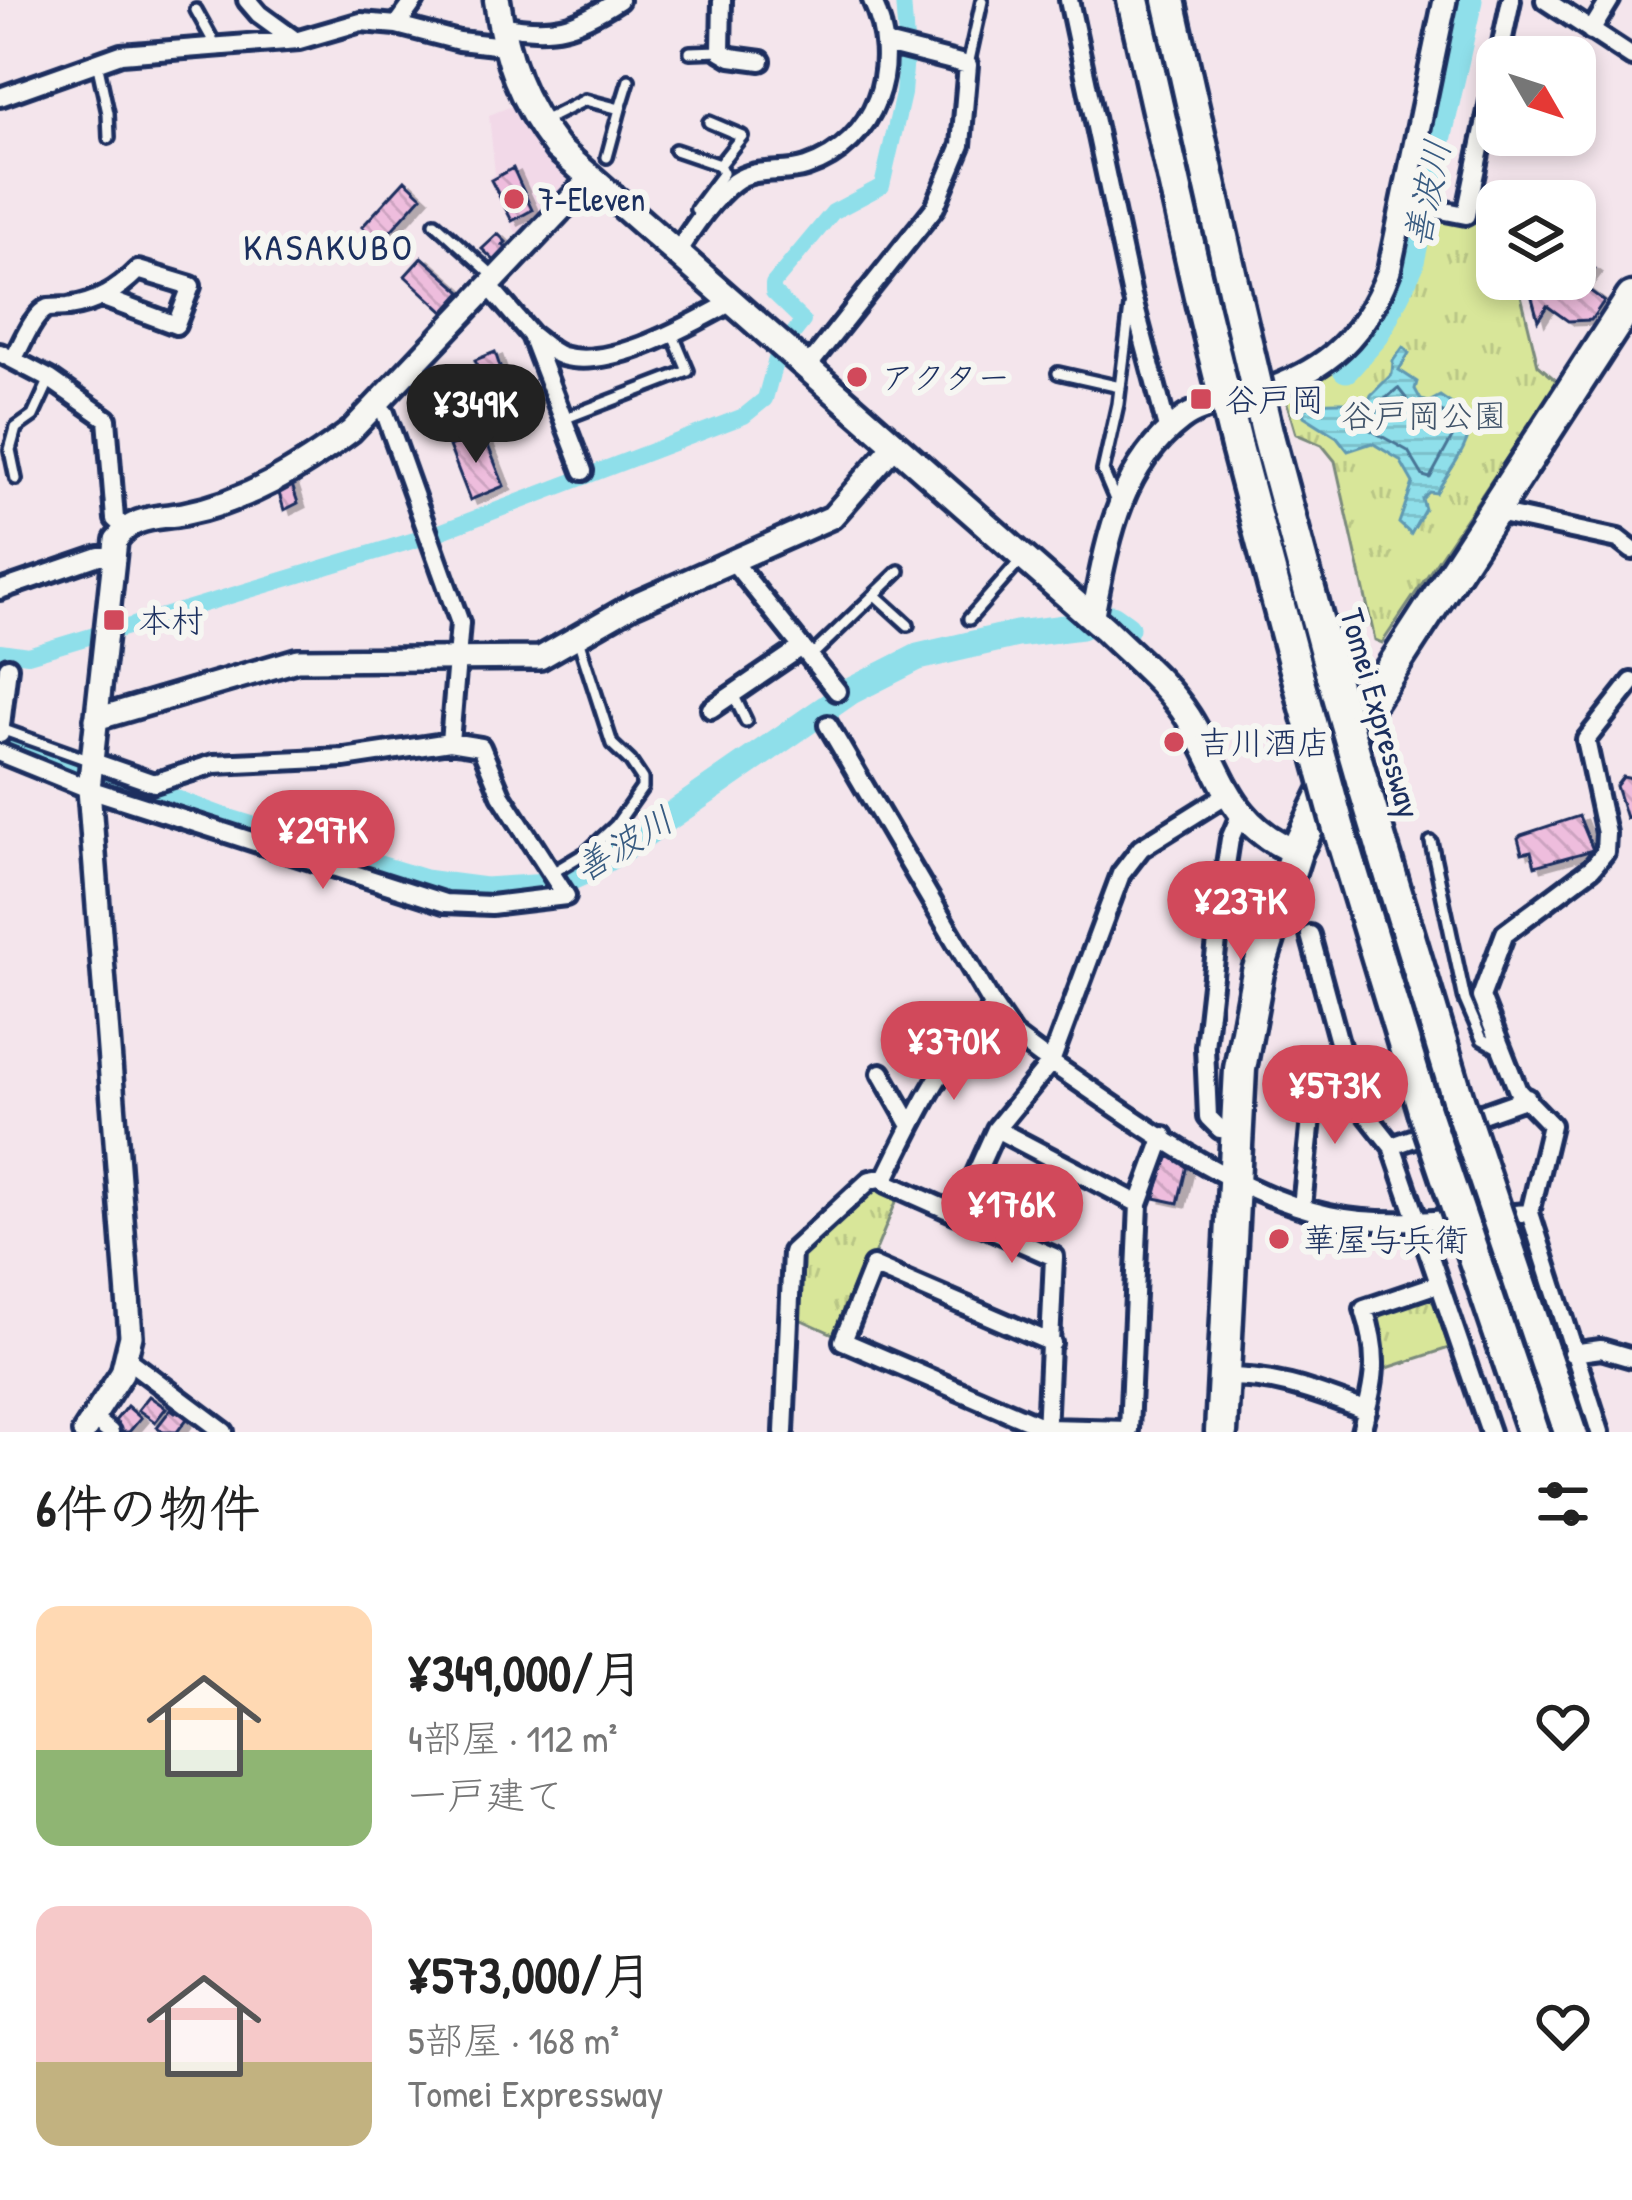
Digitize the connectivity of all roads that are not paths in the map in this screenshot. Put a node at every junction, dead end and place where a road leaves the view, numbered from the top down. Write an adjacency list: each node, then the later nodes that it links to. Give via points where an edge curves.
1 (247, 0): 20 (street)
2 (416, 0): 17 (street)
3 (619, 0): 14 (street)
4 (722, 0): 23 (street)
5 (872, 0): 21 (street)
6 (1069, 0): 45 (street)
7 (1133, 0): 127 (highway, Tomei Expressway, bridge, via 1237,447 1339,830)
8 (1169, 0): 128 (highway, Tomei Expressway, bridge, via 1268,436 1332,675 1457,1099)
9 (1445, 0): 40 (street)
10 (1511, 0): 19 (street)
11 (1545, 0): 18 (street)
12 (1610, 0): 18 (street)
13 (982, 2): 28 (lane)
14 (599, 7): 16 (street, via 574,26)
15 (196, 10): 22 (lane)
16 (500, 24): 17 (street, via 459,41); 33 (main road)
17 (397, 25): 20 (street, via 361,22)
18 (1591, 31): 25 (street)
19 (1503, 36)
20 (292, 38): 22 (street)
21 (886, 44): 28 (street); 41 (street, via 875,112 851,140 805,168 749,174)
22 (217, 48): 27 (street, via 148,49)
23 (721, 51): 24 (lane); 26 (street)
24 (690, 52)
25 (1632, 57)
26 (760, 61)
27 (97, 62): 30 (street); 34 (lane)
28 (968, 65): 52 (street, via 961,146 935,207)
29 (629, 80): 31 (lane)
30 (0, 98)
31 (620, 110): 33 (lane, via 585,100); 37 (lane)
32 (709, 122): 38 (lane, via 742,136)
33 (538, 124): 39 (main road)
34 (109, 137)
35 (675, 150): 38 (lane)
36 (1478, 156): 40 (street, via 1466,215)
37 (607, 157)
38 (719, 165): 41 (lane, via 723,173 696,209)
39 (590, 179): 43 (main road); 44 (street)
40 (1405, 203): 58 (street, via 1382,291 1338,352 1298,380 1198,410)
41 (704, 216): 43 (street)
42 (435, 223): 44 (lane)
43 (675, 255): 48 (main road)
44 (493, 282): 50 (street); 56 (street)
45 (1132, 296): 55 (lane); 58 (street)
46 (101, 297): 46 (street, via 138,270 190,286 176,325); 51 (street, via 48,308)
47 (1632, 298): 63 (highway)
48 (730, 303): 49 (street); 52 (main road)
49 (672, 333): 50 (street, via 581,358 555,353); 57 (lane, via 688,371)
50 (531, 335): 57 (street)
51 (7, 356): 54 (street)
52 (806, 369): 59 (main road)
53 (1058, 373): 55 (lane)
54 (50, 379): 61 (lane, via 34,416 16,428); 64 (street, via 107,419 115,519)
55 (1120, 387): 62 (lane, via 1103,471)
56 (377, 406): 64 (street, via 316,456 239,498); 77 (street, via 460,623)
57 (563, 419): 60 (street)
58 (1168, 432): 62 (street)
59 (894, 446): 67 (main road); 68 (street, via 832,517)
60 (583, 472)
61 (16, 479)
62 (1118, 506): 73 (street)
63 (1492, 512): 65 (street, via 1618,539); 92 (highway, via 1364,711)
64 (125, 528): 66 (street)
65 (1632, 550)
66 (112, 556): 70 (street); 83 (street)
67 (1023, 558): 72 (lane); 73 (main road)
68 (732, 560): 75 (street); 76 (street)
69 (899, 571): 71 (lane)
70 (0, 590)
71 (874, 595): 74 (lane); 76 (lane)
72 (969, 619)
73 (1092, 619): 90 (main road, via 1171,694)
74 (908, 625)
75 (577, 637): 77 (street, via 532,660); 93 (lane, via 612,744 643,779 616,825)
76 (806, 652): 80 (street); 81 (street)
77 (459, 658): 83 (street, via 297,660); 87 (street)
78 (8, 667): 86 (street)
79 (1632, 682): 96 (street, via 1585,745 1605,852 1511,926 1494,956 1481,998)
80 (837, 691)
81 (733, 694): 82 (street); 84 (lane)
82 (711, 709)
83 (96, 719): 89 (street)
84 (746, 721)
85 (828, 725): 95 (street)
86 (1, 731): 89 (lane)
87 (450, 742): 89 (street, via 344,758 214,764 154,783); 93 (street, via 481,748)
88 (0, 753): 89 (street)
89 (90, 775): 93 (street, via 445,903 566,896); 117 (street)
90 (1235, 803): 92 (main road, via 1265,839); 97 (street, via 1141,848 1121,874); 103 (street, via 1204,1047 1208,1117)
91 (1431, 842): 96 (lane, via 1465,1000 1482,1039)
92 (1296, 852): 103 (highway, via 1258,972)
93 (556, 881)
94 (1310, 935): 98 (street)
95 (994, 1007): 97 (street, via 1013,1035); 101 (street, via 962,1038)
96 (1502, 1049): 100 (street)
97 (1051, 1062): 102 (street); 104 (street)
98 (1346, 1070): 105 (street, via 1354,1098); 109 (street, via 1315,1079)
99 (881, 1073): 101 (street)
100 (1527, 1098): 105 (street); 111 (street, via 1551,1125)
101 (910, 1124): 106 (street)
102 (996, 1129): 108 (street); 110 (street)
103 (1235, 1130): 107 (highway)
104 (1164, 1136): 107 (street); 108 (street)
105 (1392, 1146): 112 (street)
106 (886, 1177): 110 (street); 123 (street, via 870,1180 791,1252)
107 (1232, 1178): 109 (street); 118 (highway)
108 (1138, 1204): 121 (street, via 1129,1430)
109 (1302, 1207): 112 (street)
110 (959, 1211): 114 (street, via 1054,1257)
111 (1530, 1213): 112 (street); 115 (street)
112 (1417, 1219): 113 (street)
113 (1438, 1284): 119 (street, via 1364,1309 1376,1357); 126 (street)
114 (1052, 1343): 121 (street); 121 (street, via 873,1266 843,1341)
115 (1572, 1353): 116 (street, via 1601,1348); 129 (street)
116 (1632, 1358)
117 (128, 1360): 120 (street); 122 (street)
118 (1222, 1377): 119 (street, via 1290,1382); 124 (highway)
119 (1367, 1411): 125 (street)
120 (96, 1428)
121 (1046, 1430)
122 (224, 1432)
123 (784, 1432)
124 (1221, 1432)
125 (1361, 1432)
126 (1490, 1432)
127 (1533, 1432)
128 (1570, 1432)
129 (1600, 1432)

